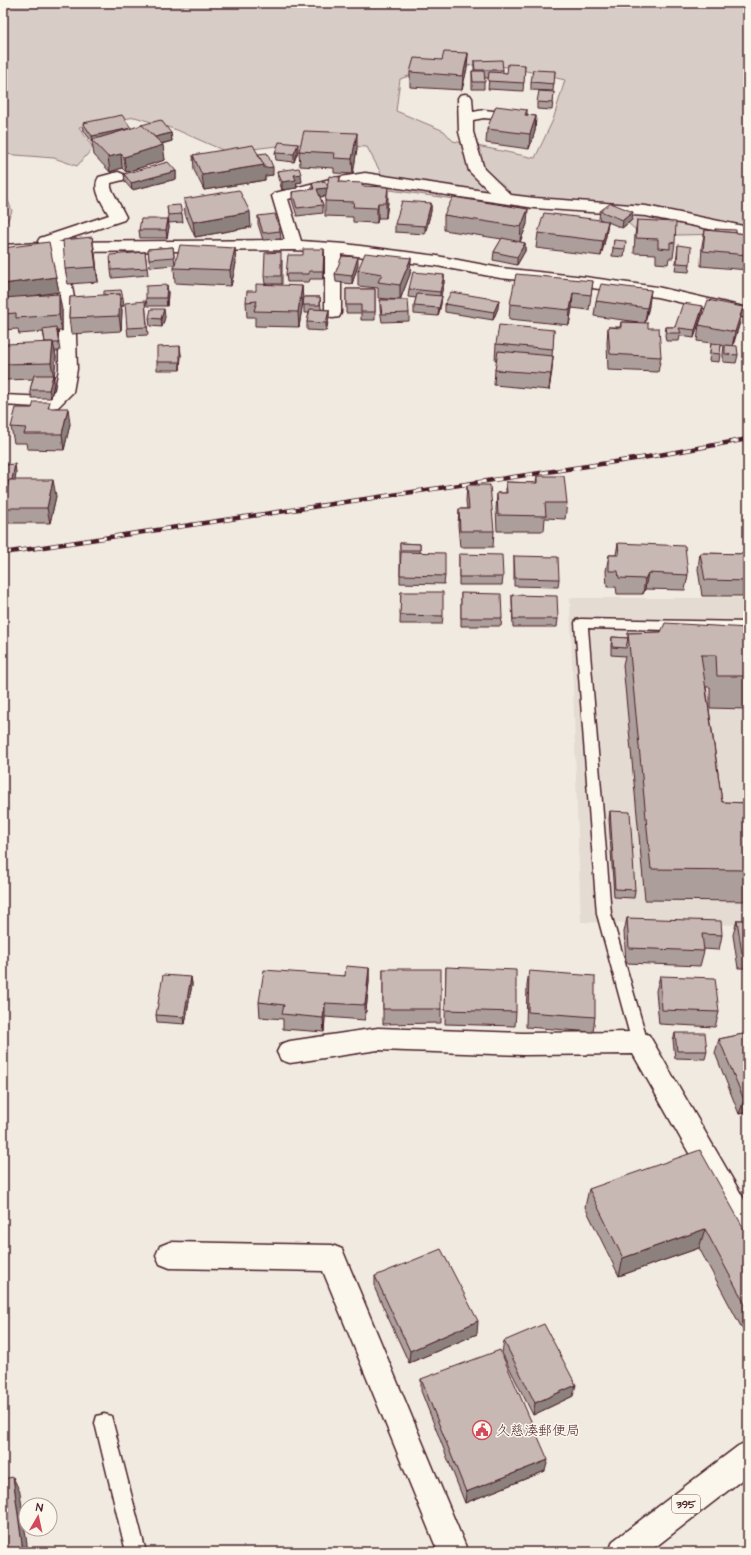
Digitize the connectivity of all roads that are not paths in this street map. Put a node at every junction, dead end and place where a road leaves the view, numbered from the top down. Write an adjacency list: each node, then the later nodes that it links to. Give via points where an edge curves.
1 (465, 98): 2 (main road)
2 (466, 117): 3 (main road, via 484,114); 5 (main road, via 466,132 477,172)
3 (526, 119)
4 (118, 177): 10 (main road, via 104,180 103,188 118,217)
5 (505, 198): 6 (main road, via 535,203 646,211); 7 (main road, via 365,178 334,183 280,196)
6 (748, 232)
7 (294, 245): 8 (main road); 9 (main road)
8 (57, 247): 10 (main road); 14 (main road, via 67,304 68,369 64,392 52,403)
9 (333, 248): 12 (main road); 13 (main road, via 437,261 500,273 657,292)
10 (20, 249): 11 (main road)
11 (3, 250)
12 (333, 313)
13 (748, 313)
14 (3, 400)
15 (748, 627): 16 (lane, via 581,623 604,914)
16 (640, 1043): 17 (main road, via 523,1044 378,1039); 18 (main road)
17 (290, 1052)
18 (748, 1231)
19 (170, 1254): 23 (main road, via 332,1258)
20 (104, 1423): 22 (lane)
21 (748, 1456): 24 (main road, 395)
22 (136, 1552)
23 (453, 1552)
24 (624, 1552)

